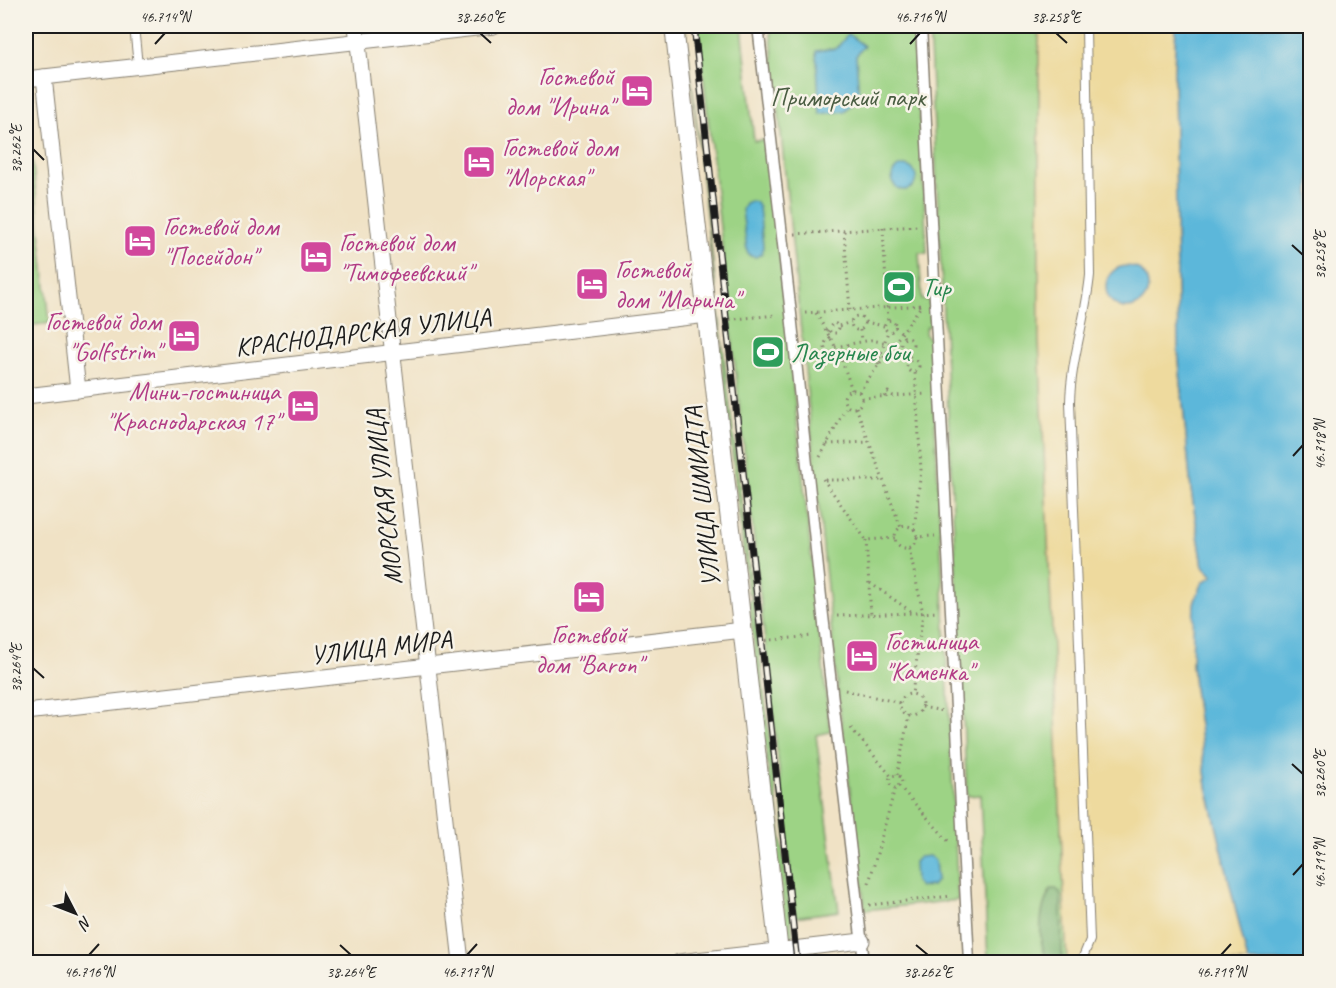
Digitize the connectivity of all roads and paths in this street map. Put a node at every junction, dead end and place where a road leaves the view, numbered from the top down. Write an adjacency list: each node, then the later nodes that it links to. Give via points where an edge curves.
1 (134, 26): 8 (lane)
2 (494, 26): 7 (street)
3 (674, 26): 23 (street, УЛИЦА ШМИДТА)
4 (758, 26): 14 (street)
5 (921, 26): 11 (street)
6 (1086, 26): 98 (lane, via 1090,275 1070,386 1090,940)
7 (357, 33): 8 (street); 43 (street, МОРСКАЯ УЛИЦА)
8 (138, 66): 9 (street)
9 (44, 76): 10 (street); 48 (street)
10 (26, 78)
11 (931, 225): 12 (path); 15 (street)
12 (883, 228): 13 (path); 17 (path)
13 (844, 231): 14 (path); 18 (path)
14 (782, 235): 21 (street)
15 (934, 304): 16 (path); 51 (street)
16 (921, 305): 17 (path); 33 (path)
17 (888, 308): 19 (path); 24 (path)
18 (850, 310): 19 (path); 20 (path)
19 (857, 310): 22 (path)
20 (816, 312): 21 (path); 31 (path)
21 (791, 314): 23 (path); 59 (street)
22 (857, 315): 25 (path); 26 (path)
23 (711, 318): 43 (street, КРАСНОДАРСКАЯ УЛИЦА); 75 (street, УЛИЦА ШМИДТА)
24 (888, 321): 28 (path); 29 (path)
25 (851, 322): 27 (path); 30 (path, via 853,328)
26 (865, 322): 28 (path); 30 (path)
27 (839, 326): 31 (path, via 831,324); 31 (path, via 836,333)
28 (884, 326): 32 (path)
29 (895, 327): 32 (path); 33 (path)
30 (860, 330): 36 (path)
31 (828, 331): 34 (path)
32 (888, 331): 37 (path)
33 (901, 332): 35 (path); 38 (path)
34 (830, 337): 39 (path); 44 (path, via 825,342 826,352)
35 (905, 339): 40 (path, via 901,345); 40 (path, via 913,343)
36 (861, 341): 37 (path); 39 (path)
37 (885, 342): 38 (path); 41 (path)
38 (893, 344): 42 (path)
39 (835, 346): 44 (path)
40 (908, 350): 45 (path)
41 (882, 352): 42 (path); 44 (path); 46 (path)
42 (888, 352): 46 (path)
43 (392, 353): 48 (street, КРАСНОДАРСКАЯ УЛИЦА); 76 (street, МОРСКАЯ УЛИЦА)
44 (840, 355): 49 (path)
45 (911, 361): 47 (path, via 908,367); 47 (path, via 919,365)
46 (877, 367): 50 (path)
47 (915, 372): 52 (path)
48 (78, 390): 53 (street, КРАСНОДАРСКАЯ УЛИЦА)
49 (852, 390): 50 (path); 55 (path, via 844,397)
50 (859, 392): 54 (path)
51 (939, 393): 52 (path); 69 (street)
52 (917, 395): 54 (path); 64 (path, via 921,470)
53 (26, 396)
54 (862, 398): 56 (path)
55 (848, 405): 56 (path); 58 (path)
56 (856, 407): 57 (path)
57 (869, 442): 58 (path); 62 (path)
58 (827, 444): 60 (path)
59 (806, 453): 60 (path); 73 (street)
60 (815, 467): 61 (path)
61 (824, 480): 62 (path); 66 (path)
62 (883, 480): 63 (path)
63 (901, 528): 64 (path); 65 (path)
64 (914, 530): 67 (path, via 916,540)
65 (895, 538): 66 (path); 67 (path, via 899,546)
66 (866, 540): 68 (path)
67 (909, 548): 71 (path)
68 (869, 582): 70 (path); 72 (path)
69 (951, 612): 71 (path); 83 (street)
70 (913, 613): 71 (path); 72 (path)
71 (923, 613): 78 (path)
72 (871, 615): 73 (path)
73 (823, 616): 74 (street)
74 (825, 635): 75 (path); 77 (street)
75 (748, 636): 76 (street, УЛИЦА МИРА); 93 (street, УЛИЦА ШМИДТА)
76 (427, 666): 82 (street, УЛИЦА МИРА); 94 (street, МОРСКАЯ УЛИЦА)
77 (832, 687): 79 (path); 81 (street)
78 (912, 694): 79 (path); 80 (path, via 921,700)
79 (900, 703): 84 (path)
80 (921, 707): 83 (path); 84 (path, via 916,714)
81 (834, 708): 86 (path); 91 (street)
82 (26, 712)
83 (956, 714): 89 (street)
84 (909, 715): 85 (path)
85 (897, 775): 86 (path); 87 (path, via 902,781)
86 (891, 776): 88 (path, via 889,782)
87 (899, 786): 88 (path); 89 (path)
88 (895, 788): 91 (path)
89 (964, 859): 90 (street)
90 (965, 894): 91 (path); 97 (street)
91 (861, 906): 92 (street)
92 (862, 942): 93 (street); 96 (street)
93 (779, 957): 95 (street)
94 (461, 963)
95 (679, 963)
96 (864, 963)
97 (969, 963)
98 (1081, 963)

